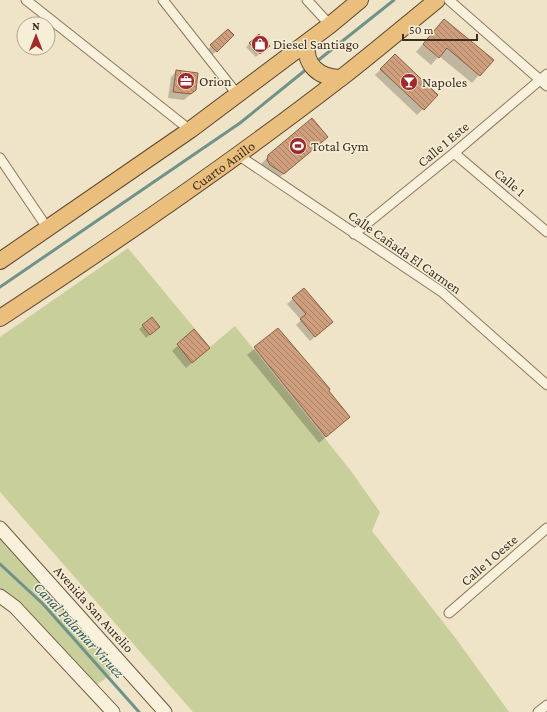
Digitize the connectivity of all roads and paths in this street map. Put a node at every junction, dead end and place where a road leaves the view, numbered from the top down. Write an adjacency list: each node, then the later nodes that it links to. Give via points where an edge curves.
1 (26, 0): 15 (street)
2 (163, 0): 13 (street)
3 (307, 0): 7 (street)
4 (360, 0): 7 (highway)
5 (437, 0): 11 (highway, Cuarto Anillo)
6 (449, 0): 12 (street)
7 (330, 25): 8 (highway)
8 (307, 42): 9 (highway); 10 (highway, via 307,57)
9 (284, 60): 10 (highway, via 299,62); 13 (highway)
10 (311, 70): 11 (highway, via 333,78); 14 (highway, via 318,81)
11 (341, 78): 14 (highway, Cuarto Anillo)
12 (545, 80): 16 (street, Calle 1 Este)
13 (237, 94): 15 (highway)
14 (319, 94): 17 (highway, Cuarto Anillo)
15 (190, 130): 19 (highway)
16 (454, 153): 20 (street, Calle 1); 21 (street, Calle 1 Este)
17 (238, 155): 21 (street, Calle Cañada El Carmen); 23 (highway, Cuarto Anillo)
18 (0, 158): 19 (street)
19 (48, 229): 22 (highway)
20 (547, 232)
21 (354, 234): 24 (street, Calle Cañada El Carmen, via 442,292)
22 (0, 261)
23 (0, 318)
24 (547, 385)
25 (0, 528): 31 (main road, Avenida San Aurelio)
26 (547, 528): 28 (street, Calle 1 Oeste)
27 (0, 596): 30 (main road, via 15,607)
28 (449, 613)
29 (547, 705): 32 (street)
30 (113, 712)
31 (164, 712)
32 (538, 712)

